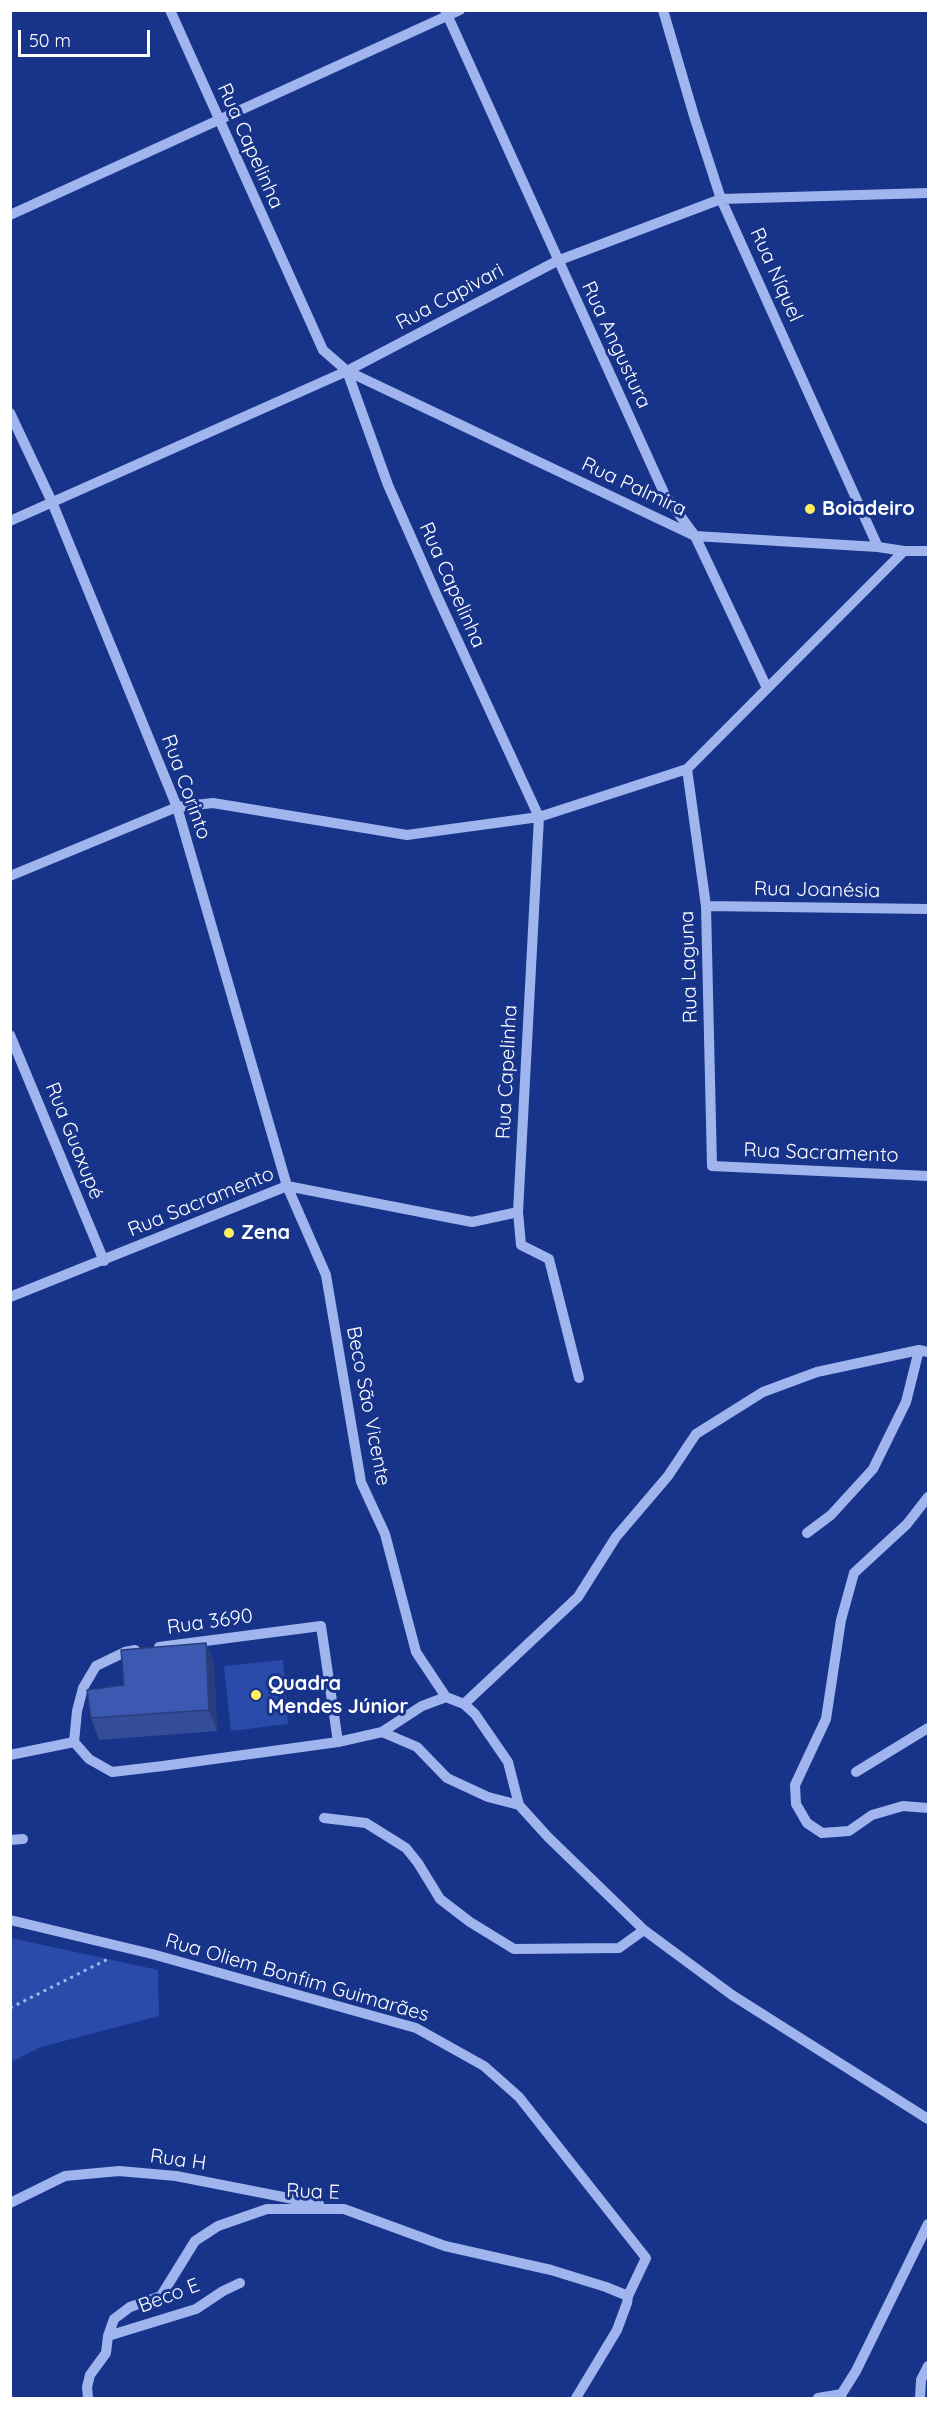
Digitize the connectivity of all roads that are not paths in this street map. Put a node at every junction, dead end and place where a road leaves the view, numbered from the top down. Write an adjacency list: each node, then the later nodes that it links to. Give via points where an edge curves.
1 (170, 10): 5 (street, Rua Capelinha)
2 (460, 10): 4 (street)
3 (663, 10): 7 (street, Rua Níquel)
4 (446, 14): 5 (street); 9 (street, Rua Angustura)
5 (219, 122): 8 (street); 10 (street, Rua Capelinha, via 323,350)
6 (928, 193): 7 (street, Rua Capivari)
7 (722, 199): 9 (street, Rua Capivari); 15 (street, Rua Níquel)
8 (10, 215)
9 (557, 261): 10 (street, Rua Capivari); 14 (street, Rua Angustura, via 665,495)
10 (347, 371): 12 (street, Rua Capivari); 14 (street, Rua Palmira); 21 (street, Rua Capelinha, via 397,505)
11 (10, 413): 12 (street, Rua Corinto)
12 (52, 502): 13 (street, Rua Capivari); 20 (street, Rua Corinto)
13 (10, 521)
14 (694, 536): 15 (street, Rua Palmira); 18 (street, Rua Angustura)
15 (878, 547): 16 (street, Rua Palmira)
16 (904, 551): 17 (street, Rua Palmira); 18 (street)
17 (928, 551)
18 (767, 688): 19 (street)
19 (687, 768): 21 (street); 23 (street, Rua Laguna)
20 (177, 807): 21 (street, via 213,803 407,835); 22 (street); 28 (street, Rua Corinto)
21 (539, 817): 29 (street, Rua Capelinha)
22 (10, 876)
23 (706, 906): 24 (street, Rua Joanésia); 26 (street, Rua Laguna)
24 (928, 909)
25 (10, 1035): 30 (street, Rua Guaxupé)
26 (712, 1166): 27 (street, Rua Sacramento)
27 (928, 1176)
28 (287, 1186): 29 (street, Rua Sacramento, via 472,1222); 30 (street, Rua Sacramento); 36 (street, Beco São Vicente, via 326,1275 361,1482 385,1534 416,1652)
29 (518, 1212): 33 (street, Rua Capelinha, via 521,1245 549,1259)
30 (104, 1261): 31 (street, Rua Sacramento)
31 (10, 1297)
32 (924, 1351): 35 (street, via 906,1402 873,1469 831,1515); 37 (street, via 817,1372 763,1392 696,1434 668,1476 616,1537 578,1597)
33 (579, 1378)
34 (928, 1497): 45 (street, via 907,1524 854,1573 841,1620 826,1719 795,1785 796,1804 807,1823 822,1833 849,1831 872,1815 903,1806)
35 (807, 1533)
36 (446, 1697): 37 (street); 39 (street, via 422,1706)
37 (465, 1704): 44 (street, via 508,1762)
38 (928, 1728): 43 (street)
39 (382, 1732): 41 (street); 44 (street, via 417,1747 447,1778 488,1797)
40 (74, 1742): 41 (street, via 89,1759 112,1772); 41 (street, Rua 3690, via 83,1688 96,1666 125,1652 321,1626); 42 (street)
41 (338, 1742)
42 (10, 1755)
43 (855, 1772)
44 (519, 1805): 50 (street)
45 (928, 1808)
46 (324, 1818): 50 (street, via 366,1823 406,1848 440,1899 514,1949 619,1948)
47 (23, 1839): 48 (street)
48 (10, 1840)
49 (10, 1920): 56 (street, Rua Oliem Bonfim Guimarães, via 131,1948 416,2028 484,2066 519,2097 646,2258)
50 (644, 1930): 51 (street, via 732,1995)
51 (928, 2119)
52 (10, 2203): 53 (street, Rua H, via 65,2176 119,2171 176,2176)
53 (344, 2209): 56 (street, Rua E, via 445,2246 551,2270); 57 (street, Rua E, via 267,2209 218,2226 195,2241 161,2296 130,2307 114,2319)
54 (928, 2225): 59 (street)
55 (240, 2283): 57 (street, Beco E, via 196,2309)
56 (628, 2296): 61 (street, Rua Oliem Bonfim Guimarães, via 617,2330)
57 (108, 2336): 60 (street, Rua E, via 106,2353 90,2375)
58 (928, 2366): 63 (street, via 921,2380)
59 (840, 2396): 62 (street)
60 (88, 2398)
61 (576, 2398)
62 (818, 2398)
63 (920, 2398)

